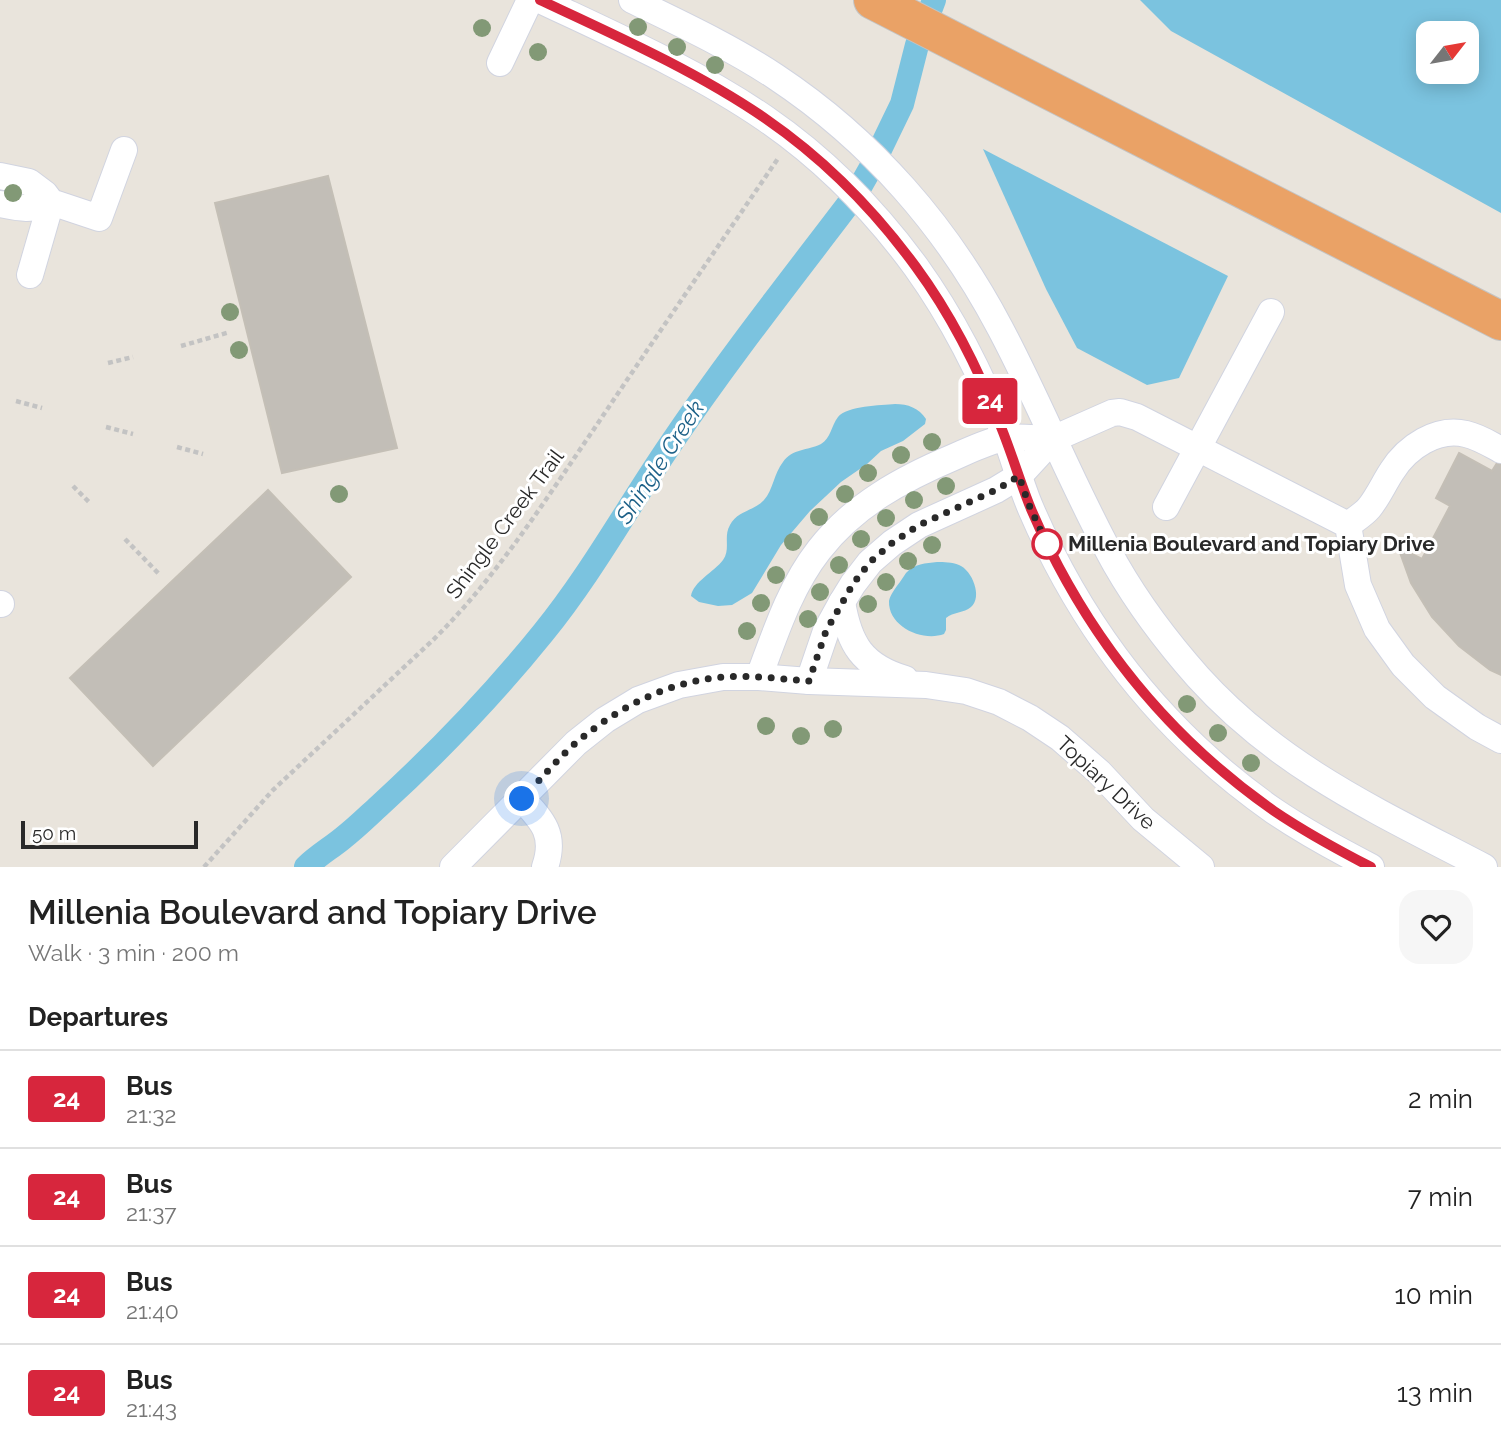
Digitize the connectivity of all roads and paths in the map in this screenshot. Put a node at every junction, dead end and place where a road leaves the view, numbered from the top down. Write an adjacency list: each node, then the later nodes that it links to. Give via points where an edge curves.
1 (530, 0): 5 (street)
2 (540, 0): 22 (street, via 730,96 767,120 845,185 884,226 949,318)
3 (632, 0): 23 (street, via 756,64 874,156 947,241 985,301)
4 (873, 0): 13 (highway)
5 (500, 63)
6 (124, 150): 9 (street, via 99,218)
7 (779, 156): 41 (path, Shingle Creek Trail, via 483,585 445,628 273,790)
8 (0, 176): 9 (street, via 29,182)
9 (51, 202): 10 (street, via 25,209); 11 (street)
10 (0, 204)
11 (30, 275)
12 (1272, 312): 25 (street)
13 (1501, 321)
14 (230, 332): 15 (path)
15 (181, 346)
16 (133, 357): 17 (path)
17 (108, 363)
18 (16, 401): 19 (path)
19 (42, 408)
20 (106, 427): 21 (path)
21 (133, 434)
22 (1006, 438): 23 (street); 28 (street); 36 (street, via 925,469 893,486 842,524 798,583)
23 (1053, 439): 25 (street, via 1121,412); 28 (street); 46 (street, via 1128,585 1219,699 1321,780)
24 (177, 447): 27 (path)
25 (1198, 449): 31 (street); 32 (street)
26 (1501, 450): 32 (street, via 1463,433 1421,442 1393,468 1369,509)
27 (203, 454)
28 (1019, 476): 35 (street, via 892,543 870,562); 45 (street, via 1071,590 1119,663 1161,713 1258,799)
29 (73, 486): 30 (path)
30 (91, 504)
31 (1166, 507)
32 (1348, 525): 39 (street, via 1358,584 1377,629 1435,697)
33 (125, 539): 34 (path)
34 (159, 575)
35 (842, 602): 37 (street, via 826,631); 38 (street, Topiary Drive, via 856,648 873,665)
36 (760, 677): 37 (street, Topiary Drive); 40 (street, Topiary Drive, via 723,677 679,685 638,700 576,743)
37 (809, 681): 38 (street, Topiary Drive)
38 (926, 685): 44 (street, Topiary Drive, via 966,691 1031,718 1099,772 1143,819)
39 (1501, 740)
40 (522, 799): 42 (street, Topiary Drive); 43 (street, via 548,833 551,846)
41 (204, 867)
42 (453, 867)
43 (545, 867)
44 (1201, 867)
45 (1371, 867)
46 (1484, 867)

